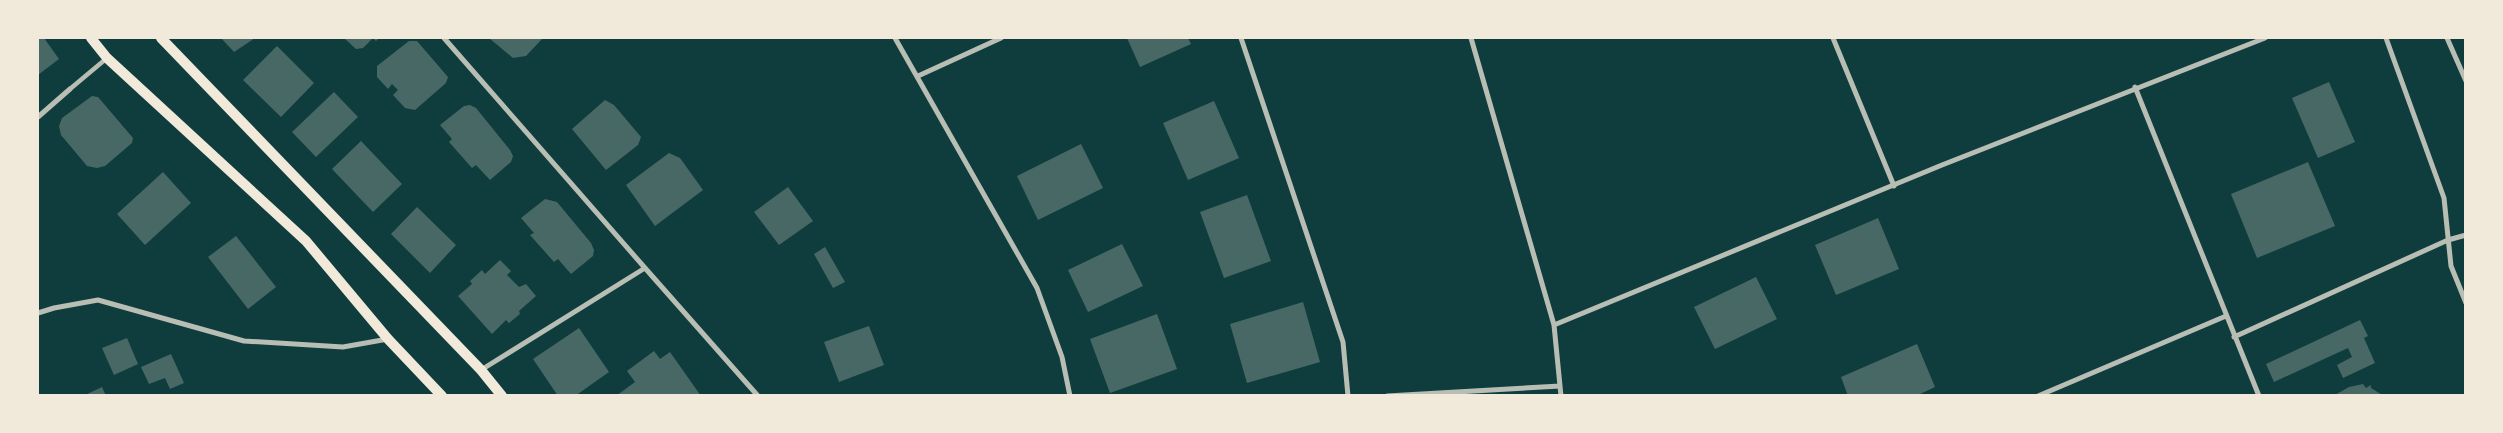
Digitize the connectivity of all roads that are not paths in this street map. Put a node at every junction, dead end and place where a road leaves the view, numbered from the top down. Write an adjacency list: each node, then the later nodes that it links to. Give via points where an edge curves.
1 (91, 38): 12 (main road)
2 (161, 38): 28 (main road)
3 (444, 38): 21 (street)
4 (895, 38): 13 (street)
5 (1001, 38): 13 (street)
6 (1241, 38): 34 (street, via 1344,342)
7 (1471, 38): 25 (street)
8 (1832, 38): 18 (street)
9 (2265, 38): 15 (street)
10 (2386, 38): 20 (street, via 2444,198)
11 (2447, 38): 14 (street)
12 (107, 58): 16 (street); 27 (main road, via 306,241)
13 (918, 76): 33 (street, via 1037,288 1062,357)
14 (2466, 81)
15 (2135, 88): 18 (street); 24 (street)
16 (70, 89): 17 (street)
17 (38, 117)
18 (1894, 186): 25 (street)
19 (2466, 235): 20 (street)
20 (2448, 240): 22 (street, via 2451,266); 26 (street)
21 (645, 268): 28 (street); 32 (street)
22 (2466, 303)
23 (38, 313): 27 (street, via 98,300 244,341 343,347)
24 (2226, 316): 26 (street); 37 (street)
25 (1554, 325): 29 (street)
26 (2234, 337): 38 (street)
27 (388, 339): 30 (main road)
28 (481, 370): 31 (main road)
29 (1560, 386): 35 (street); 36 (street)
30 (442, 396)
31 (502, 396)
32 (758, 396)
33 (1070, 396)
34 (1348, 396)
35 (1387, 396)
36 (1561, 396)
37 (2038, 396)
38 (2258, 396)

